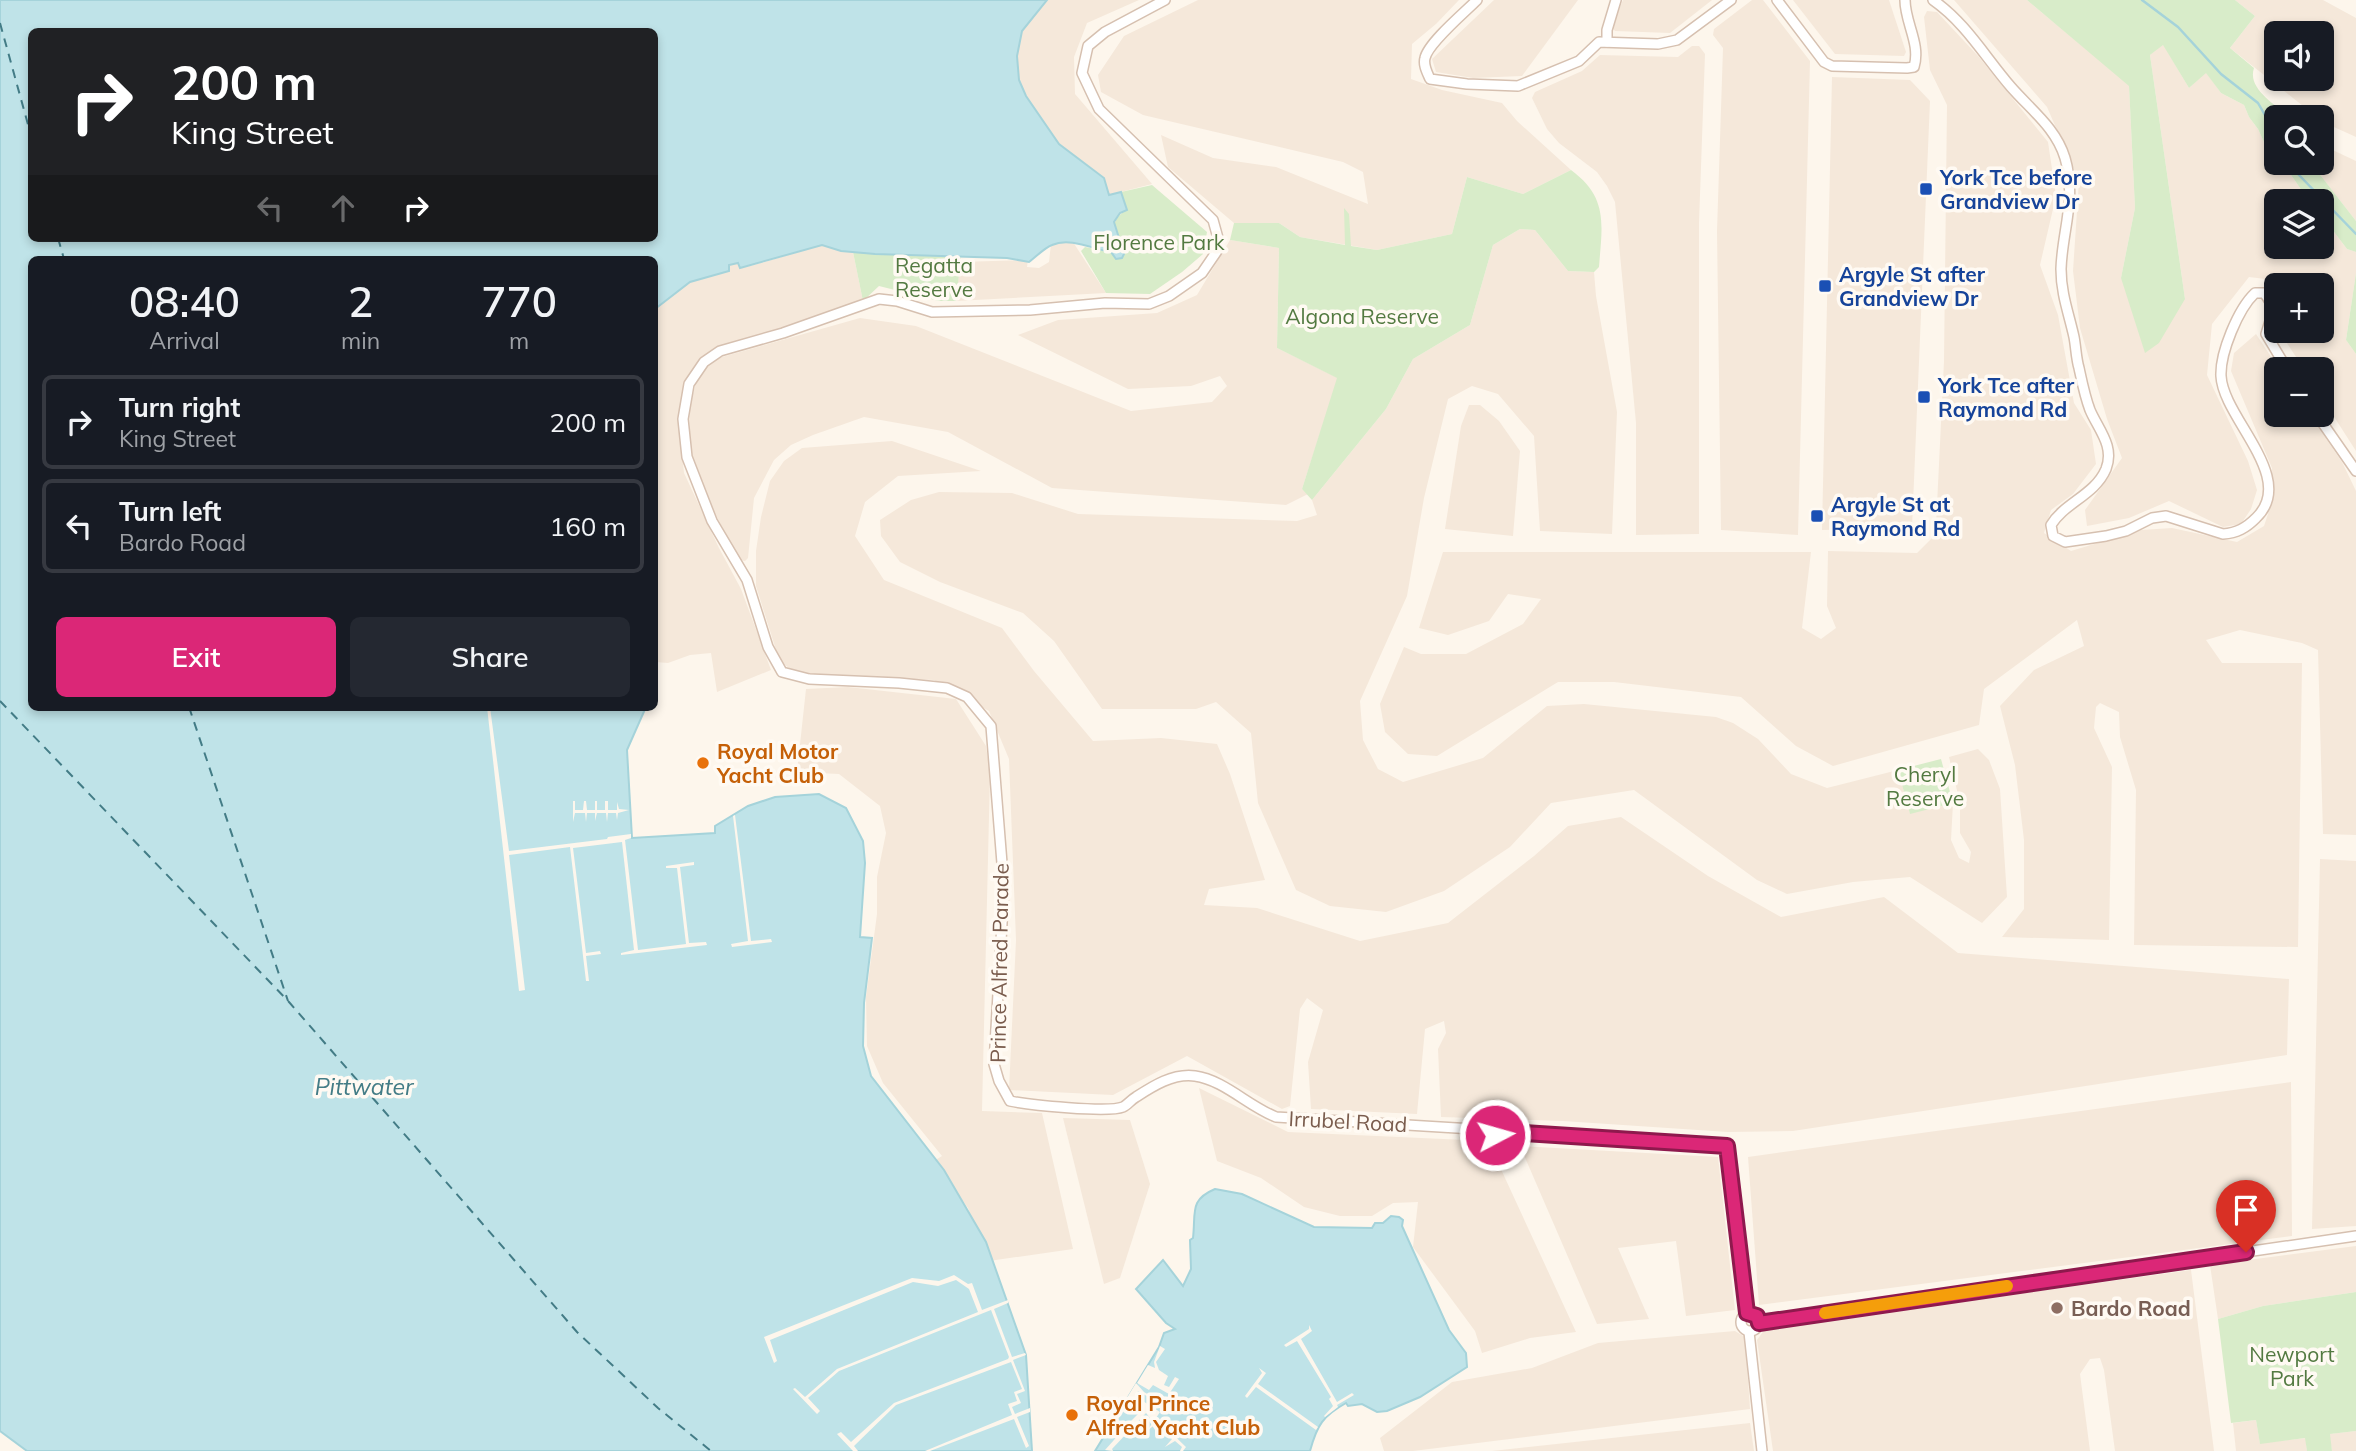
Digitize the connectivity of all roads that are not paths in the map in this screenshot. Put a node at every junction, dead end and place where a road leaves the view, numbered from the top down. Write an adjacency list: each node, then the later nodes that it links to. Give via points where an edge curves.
1 (1165, 0): 12 (street, Prince Alfred Parade, via 1104,32 1088,46 1082,73 1100,109 1213,220 1217,251 1202,273 1149,304 932,312 879,299 720,351 704,362 691,381 683,419 687,457 712,521 747,580 768,647 782,672 809,679 947,688 967,697 991,726 1004,888 994,1064)
2 (1476, 0): 8 (street, via 1427,52 1424,61 1430,79 1518,86 1571,65 1595,45)
3 (1616, 0): 8 (street)
4 (1731, 0): 8 (street, via 1676,40)
5 (1777, 0): 6 (street, via 1824,62 1906,68 1914,67 1916,47)
6 (1905, 0)
7 (1933, 0): 9 (street, via 1948,10 2049,125 2065,159 2071,207 2062,268 2064,302 2090,410 2109,453 2106,469 2093,488 2057,514 2051,525 2053,536 2065,542 2106,536 2166,516 2223,534 2245,528 2266,503 2269,485 2253,441 2230,408 2221,378 2223,354 2255,293 2264,293 2272,302 2266,334)
8 (1607, 42)
9 (2280, 357)
10 (2325, 427): 11 (street)
11 (2356, 471)
12 (1010, 1101): 14 (street, Irrubel Road, via 1044,1107 1121,1108 1177,1076 1193,1076 1211,1079 1276,1117 1473,1129 1495,1133 1502,1140 1507,1132 1727,1146)
13 (2356, 1236): 15 (street)
14 (1747, 1313): 15 (street, via 1757,1316); 16 (street, via 1740,1322)
15 (1759, 1323): 16 (street)
16 (1749, 1332): 17 (street)
17 (1762, 1451)

